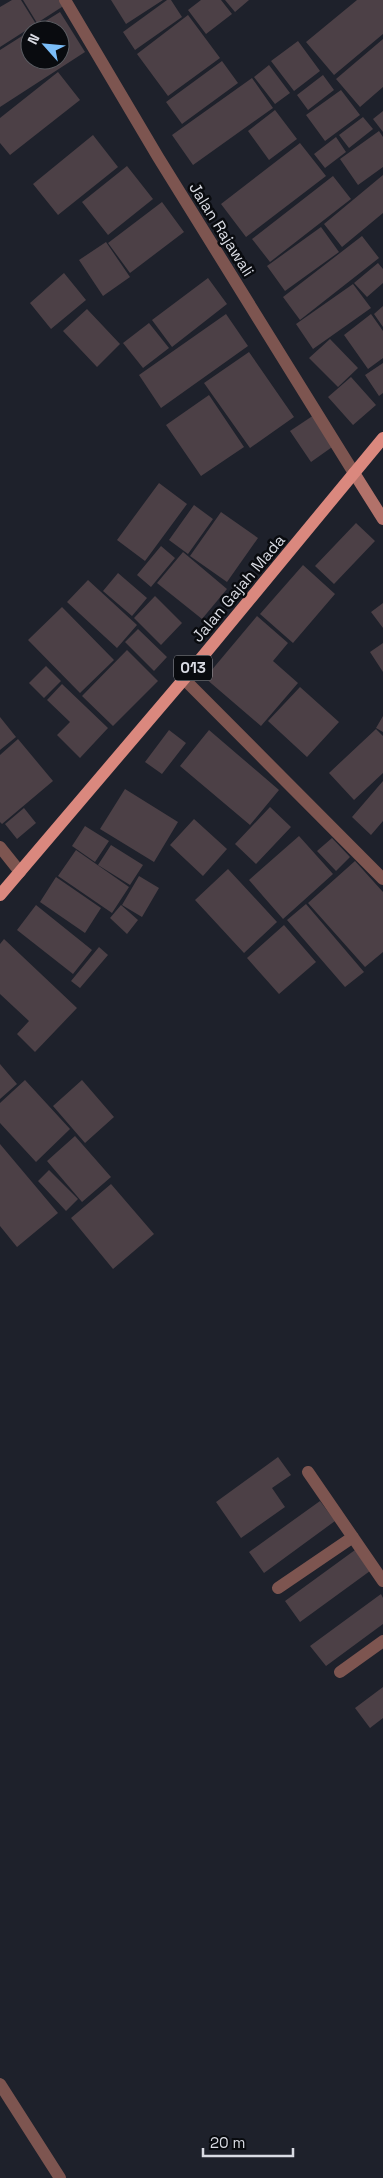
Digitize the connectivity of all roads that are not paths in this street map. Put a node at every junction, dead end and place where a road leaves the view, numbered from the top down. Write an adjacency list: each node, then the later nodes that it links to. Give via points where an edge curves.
1 (65, 0): 3 (street, Jalan Rajawali)
2 (383, 438): 3 (main road, Jalan Gajah Mada / 013)
3 (354, 473): 4 (street); 5 (main road, Jalan Gajah Mada / 013)
4 (383, 519)
5 (184, 679): 7 (main road, Jalan Gajah Mada / 013); 8 (street)
6 (0, 847): 7 (street)
7 (20, 872): 9 (main road, Jalan Gajah Mada / 013)
8 (383, 879)
9 (0, 896)
10 (308, 1472): 11 (street)
11 (353, 1536): 12 (street); 13 (street)
12 (383, 1581)
13 (278, 1588)
14 (383, 1642): 15 (street)
15 (340, 1672)
16 (0, 2084): 17 (street)
17 (60, 2178)

